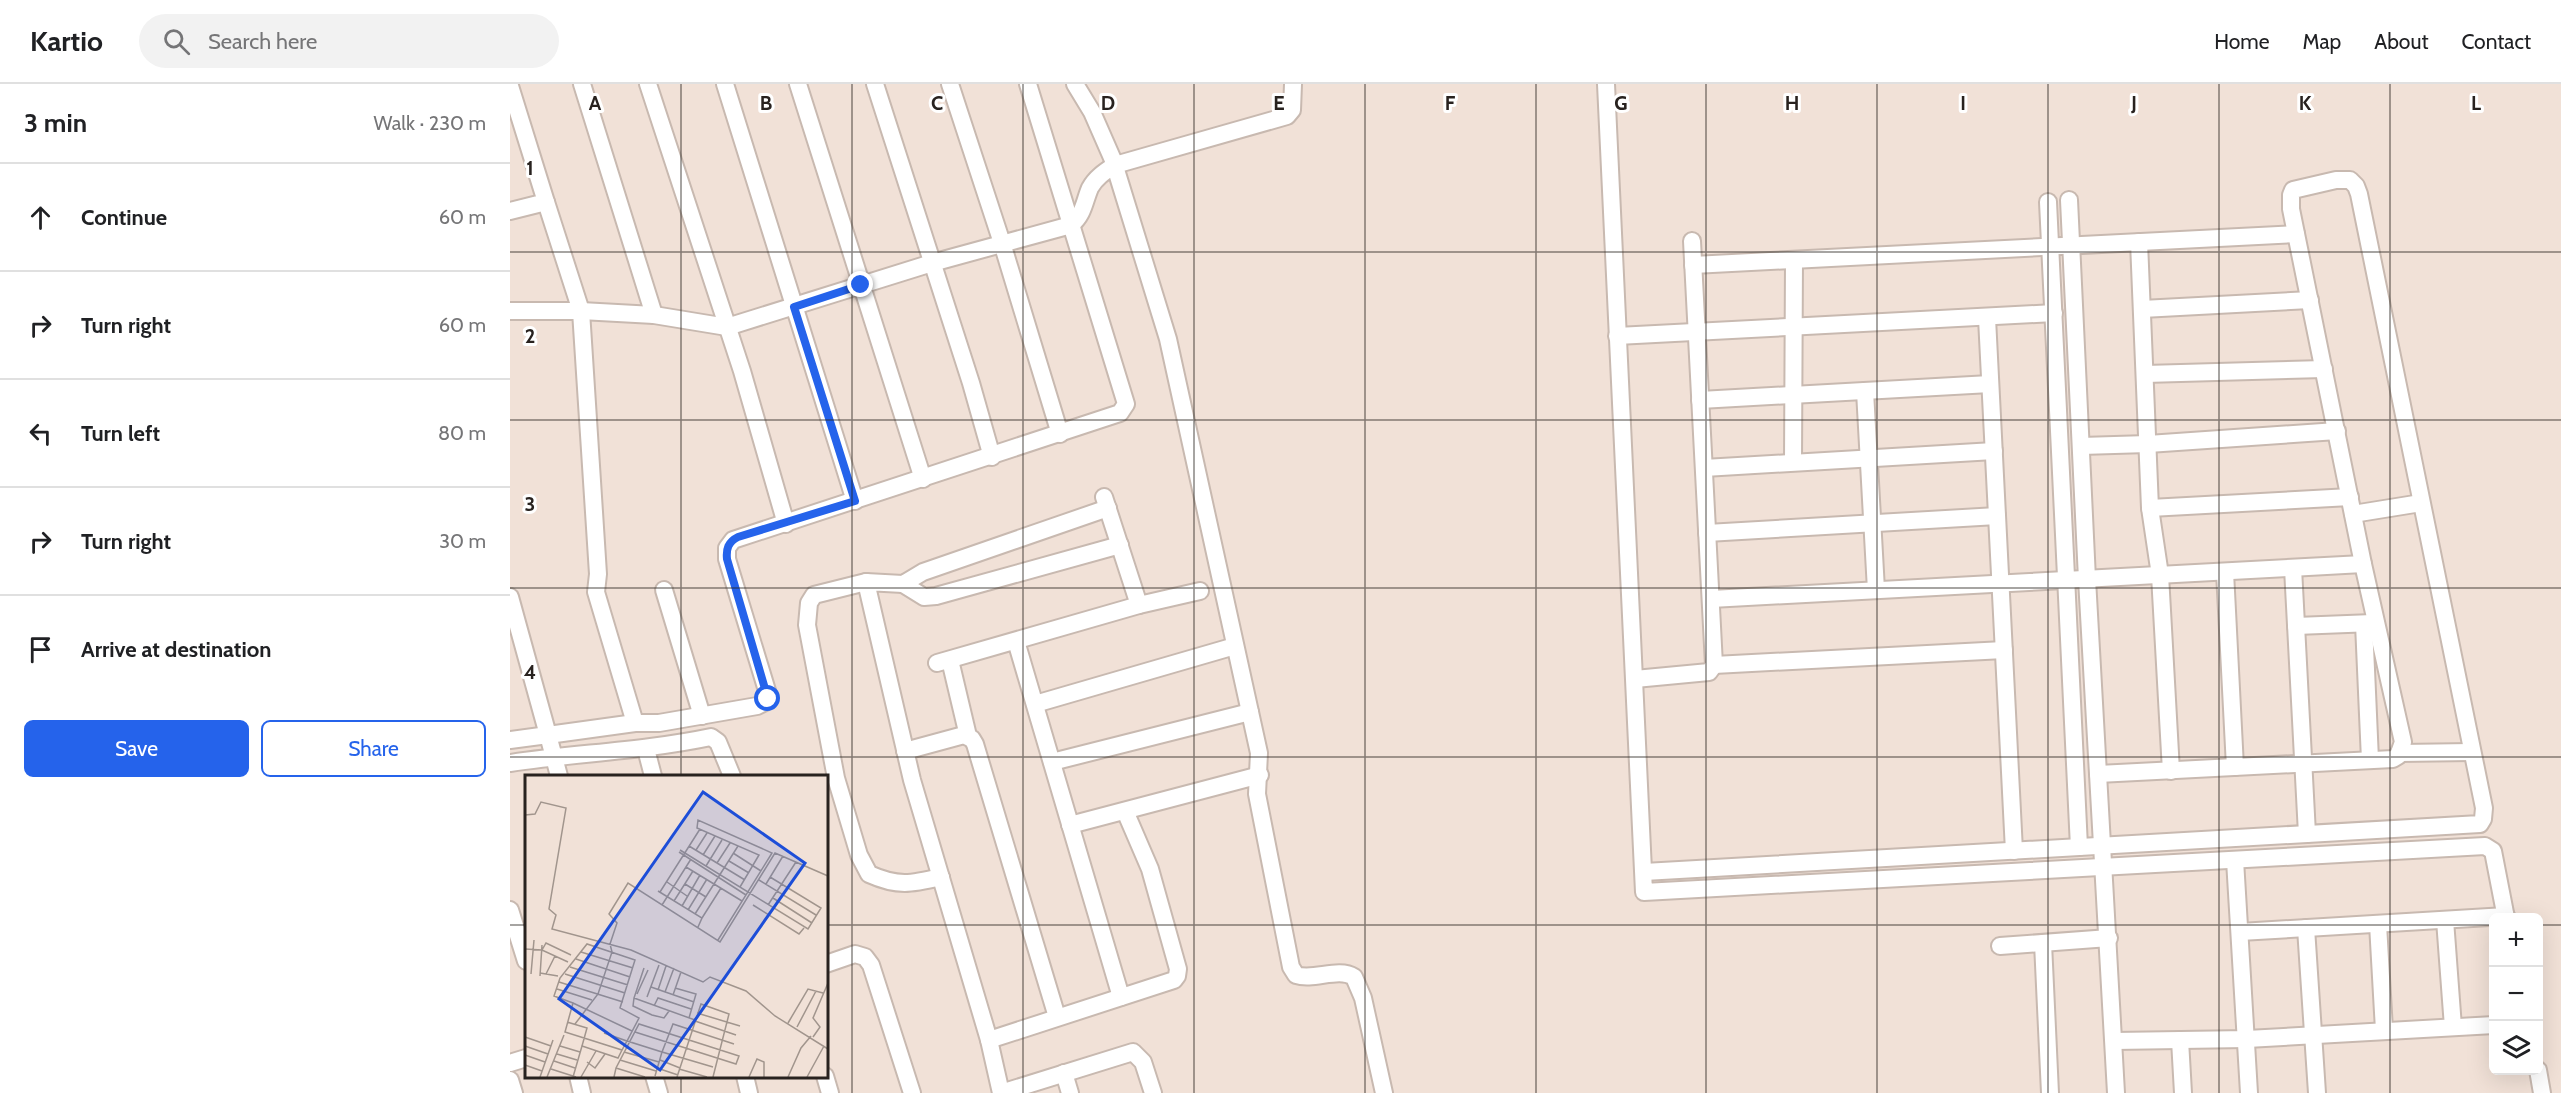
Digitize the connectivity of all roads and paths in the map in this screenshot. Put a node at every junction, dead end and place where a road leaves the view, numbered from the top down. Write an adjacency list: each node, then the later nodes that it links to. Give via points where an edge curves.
1 (582, 84): 34 (street)
2 (648, 84): 36 (street)
3 (725, 84): 29 (street)
4 (798, 84): 27 (street)
5 (875, 84): 25 (street)
6 (950, 84): 21 (street)
7 (1028, 84): 17 (street)
8 (1075, 84): 12 (street)
9 (1293, 84): 12 (street, via 1292,110 1287,116)
10 (1606, 84): 39 (street)
11 (510, 86): 14 (street)
12 (1115, 165): 17 (street, via 1096,179 1083,211); 84 (street, via 1172,355)
13 (2069, 200): 22 (street)
14 (546, 202): 16 (street); 32 (street)
15 (2048, 202): 23 (street)
16 (510, 212)
17 (1071, 225): 21 (street); 47 (street, via 1126,404 1120,413)
18 (2296, 234): 20 (street); 28 (street); 58 (street, via 2291,210 2293,190 2336,180 2350,180 2356,186)
19 (1692, 241): 26 (street)
20 (2139, 242): 22 (street); 30 (street)
21 (1002, 243): 25 (street); 47 (street)
22 (2072, 245): 23 (street); 49 (street)
23 (2051, 246): 24 (street); 33 (street)
24 (1794, 260): 26 (street); 37 (street)
25 (932, 263): 27 (street); 51 (street)
26 (1694, 265): 38 (street)
27 (861, 285): 29 (street); 55 (street)
28 (2310, 300): 30 (street); 40 (street)
29 (794, 307): 36 (street); 57 (street)
30 (2142, 309): 41 (street)
31 (510, 311): 32 (street)
32 (581, 311): 34 (street); 91 (street, via 597,592)
33 (2054, 314): 35 (street); 71 (street)
34 (654, 315): 36 (street)
35 (1987, 318): 37 (street); 42 (street)
36 (727, 327): 63 (street)
37 (1794, 328): 38 (street); 44 (street)
38 (1697, 332): 39 (street); 45 (street)
39 (1617, 336): 87 (street)
40 (2324, 369): 41 (street); 46 (street)
41 (2145, 374): 48 (street)
42 (1990, 384): 43 (street); 50 (street)
43 (1865, 391): 44 (street); 52 (street)
44 (1793, 395): 45 (street); 53 (street)
45 (1701, 400): 54 (street)
46 (2337, 431): 48 (street); 56 (street)
47 (1060, 434): 51 (street)
48 (2148, 444): 49 (street); 59 (street)
49 (2081, 446): 70 (street)
50 (1994, 451): 52 (street); 61 (street)
51 (992, 457): 55 (street)
52 (1870, 458): 53 (street); 62 (street)
53 (1793, 461): 54 (street)
54 (1704, 468): 64 (street)
55 (923, 479): 57 (street)
56 (2350, 497): 59 (street); 60 (street)
57 (855, 501): 63 (street)
58 (2421, 503): 60 (street); 97 (street)
59 (2150, 508): 69 (street)
60 (2353, 514): 66 (street)
61 (1997, 516): 62 (street); 74 (street)
62 (1874, 523): 64 (street); 76 (street)
63 (786, 524): 90 (street, via 738,537 730,542 727,552 768,699 756,706)
64 (1707, 532): 79 (street)
65 (1120, 545): 73 (street, via 936,596 924,597); 73 (street, via 1106,503 923,572); 80 (street)
66 (2363, 564): 67 (street); 81 (street)
67 (2293, 568): 68 (street); 82 (street)
68 (2224, 572): 69 (street); 104 (street)
69 (2160, 575): 70 (street); 105 (street)
70 (2087, 579): 71 (street); 106 (street)
71 (2065, 581): 74 (street); 115 (street)
72 (866, 582): 73 (street); 96 (street); 120 (street, via 814,595 808,612 807,625 836,778 859,855 869,874 908,885)
73 (903, 584)
74 (2000, 584): 76 (street); 85 (street)
75 (664, 590): 90 (street)
76 (1876, 590): 79 (street)
77 (1200, 591): 80 (street)
78 (510, 597): 92 (street)
79 (1711, 598): 86 (street)
80 (1139, 605): 83 (street)
81 (2370, 623): 82 (street); 98 (street, via 2403,742); 100 (street)
82 (2296, 626): 103 (street)
83 (1016, 641): 88 (street); 93 (street, via 943,662)
84 (1235, 646): 88 (street); 89 (street)
85 (2004, 650): 86 (street); 116 (street)
86 (1714, 665): 87 (street, via 1709,672)
87 (1635, 679): 119 (street)
88 (1035, 704): 101 (street)
89 (1250, 712): 101 (street); 110 (street)
90 (702, 716): 91 (street)
91 (635, 723): 92 (street)
92 (548, 735): 94 (street); 99 (street)
93 (968, 736): 96 (street); 134 (street, via 975,744)
94 (510, 740)
95 (646, 749): 99 (street); 108 (street); 109 (street, via 711,737 721,748)
96 (905, 751): 120 (street)
97 (2472, 752): 98 (street); 113 (street, via 2484,808 2480,824)
98 (2399, 753): 100 (street, via 2393,759)
99 (553, 757): 102 (street); 107 (street)
100 (2370, 760): 103 (street)
101 (1052, 762): 112 (street)
102 (510, 763)
103 (2303, 764): 104 (street); 113 (street)
104 (2235, 767): 105 (street)
105 (2171, 771): 106 (street)
106 (2098, 774): 114 (street)
107 (558, 775)
108 (652, 775)
109 (731, 775)
110 (1260, 775): 111 (street); 161 (street, via 1257,794 1291,967 1296,975 1304,977 1342,973 1354,977 1363,998)
111 (1125, 811): 112 (street); 133 (street, via 1150,869 1178,969 1174,980)
112 (1070, 825): 133 (street)
113 (2307, 834): 114 (street)
114 (2103, 846): 115 (street); 118 (street)
115 (2079, 847): 116 (street)
116 (2014, 851): 119 (street)
117 (2235, 860): 118 (street); 122 (street, via 2489,847); 127 (street)
118 (2105, 867): 119 (street, via 1644,892); 128 (street)
119 (1644, 872)
120 (941, 877): 140 (street)
121 (510, 910): 131 (street)
122 (2505, 913)
123 (2489, 918): 124 (street)
124 (2445, 920): 125 (street); 136 (street)
125 (2378, 924): 126 (street); 137 (street)
126 (2306, 928): 127 (street); 138 (street)
127 (2240, 932): 139 (street)
128 (2109, 938): 129 (street); 142 (street)
129 (2043, 943): 130 (street); 162 (street)
130 (2000, 946)
131 (525, 958)
132 (828, 963): 157 (street, via 855,954 865,957 871,965)
133 (1121, 996): 134 (street)
134 (1057, 1017): 140 (street)
135 (2489, 1025): 136 (street)
136 (2452, 1027): 137 (street)
137 (2384, 1030): 138 (street)
138 (2313, 1034): 139 (street); 166 (street)
139 (2247, 1038): 141 (street); 165 (street)
140 (989, 1040): 158 (street)
141 (2180, 1040): 142 (street); 164 (street)
142 (2114, 1041): 163 (street)
143 (525, 1058): 144 (street)
144 (510, 1063)
145 (1064, 1073): 158 (street); 159 (street); 160 (street, via 1133,1052 1143,1062)
146 (2539, 1075): 167 (street)
147 (578, 1078): 153 (street)
148 (654, 1078): 154 (street)
149 (745, 1078): 155 (street)
150 (825, 1078): 156 (street)
151 (510, 1080): 152 (street)
152 (514, 1093)
153 (582, 1093)
154 (659, 1093)
155 (749, 1093)
156 (830, 1093)
157 (912, 1093)
158 (1001, 1093)
159 (1070, 1093)
160 (1153, 1093)
161 (1384, 1093)
162 (2050, 1093)
163 (2116, 1093)
164 (2182, 1093)
165 (2249, 1093)
166 (2317, 1093)
167 (2542, 1093)

